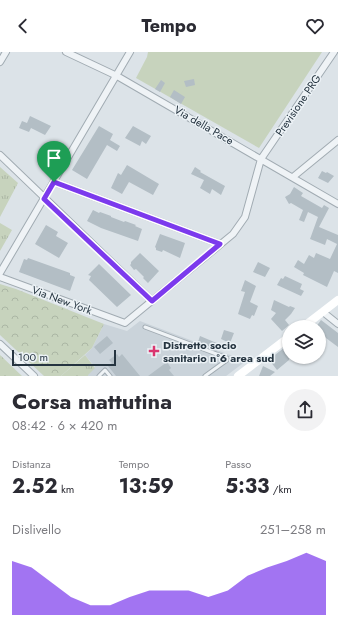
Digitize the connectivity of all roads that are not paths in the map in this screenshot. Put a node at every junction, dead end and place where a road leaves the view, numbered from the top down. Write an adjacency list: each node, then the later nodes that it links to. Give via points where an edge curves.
1 (6, 52): 7 (street)
2 (66, 52): 6 (street, Via della Pace)
3 (74, 52): 6 (street)
4 (130, 52): 8 (street)
5 (334, 52): 11 (street, Previsione PRG)
6 (79, 58): 8 (street, Via della Pace)
7 (0, 62)
8 (117, 76): 11 (street, Via della Pace); 13 (street)
9 (338, 140): 12 (street)
10 (0, 155): 14 (street)
11 (261, 158): 12 (street, Via della Pace); 16 (street, Previsione PRG, via 245,217 233,234)
12 (293, 177): 15 (street, Via della Pace)
13 (54, 182): 14 (street); 16 (street)
14 (44, 199): 17 (street); 20 (street)
15 (338, 204)
16 (220, 244): 20 (street, Previsione PRG)
17 (0, 272)
18 (0, 278): 23 (street, Via New York)
19 (338, 300): 21 (street)
20 (152, 301): 23 (street, Previsione PRG)
21 (323, 312): 22 (street); 24 (street)
22 (312, 320)
23 (125, 323)
24 (338, 324)
25 (145, 327): 31 (lane, via 227,358)
26 (282, 343): 32 (street)
27 (0, 344): 28 (street)
28 (34, 376)
29 (99, 376): 30 (lane, via 105,370)
30 (110, 376)
31 (205, 376)
32 (238, 376)

